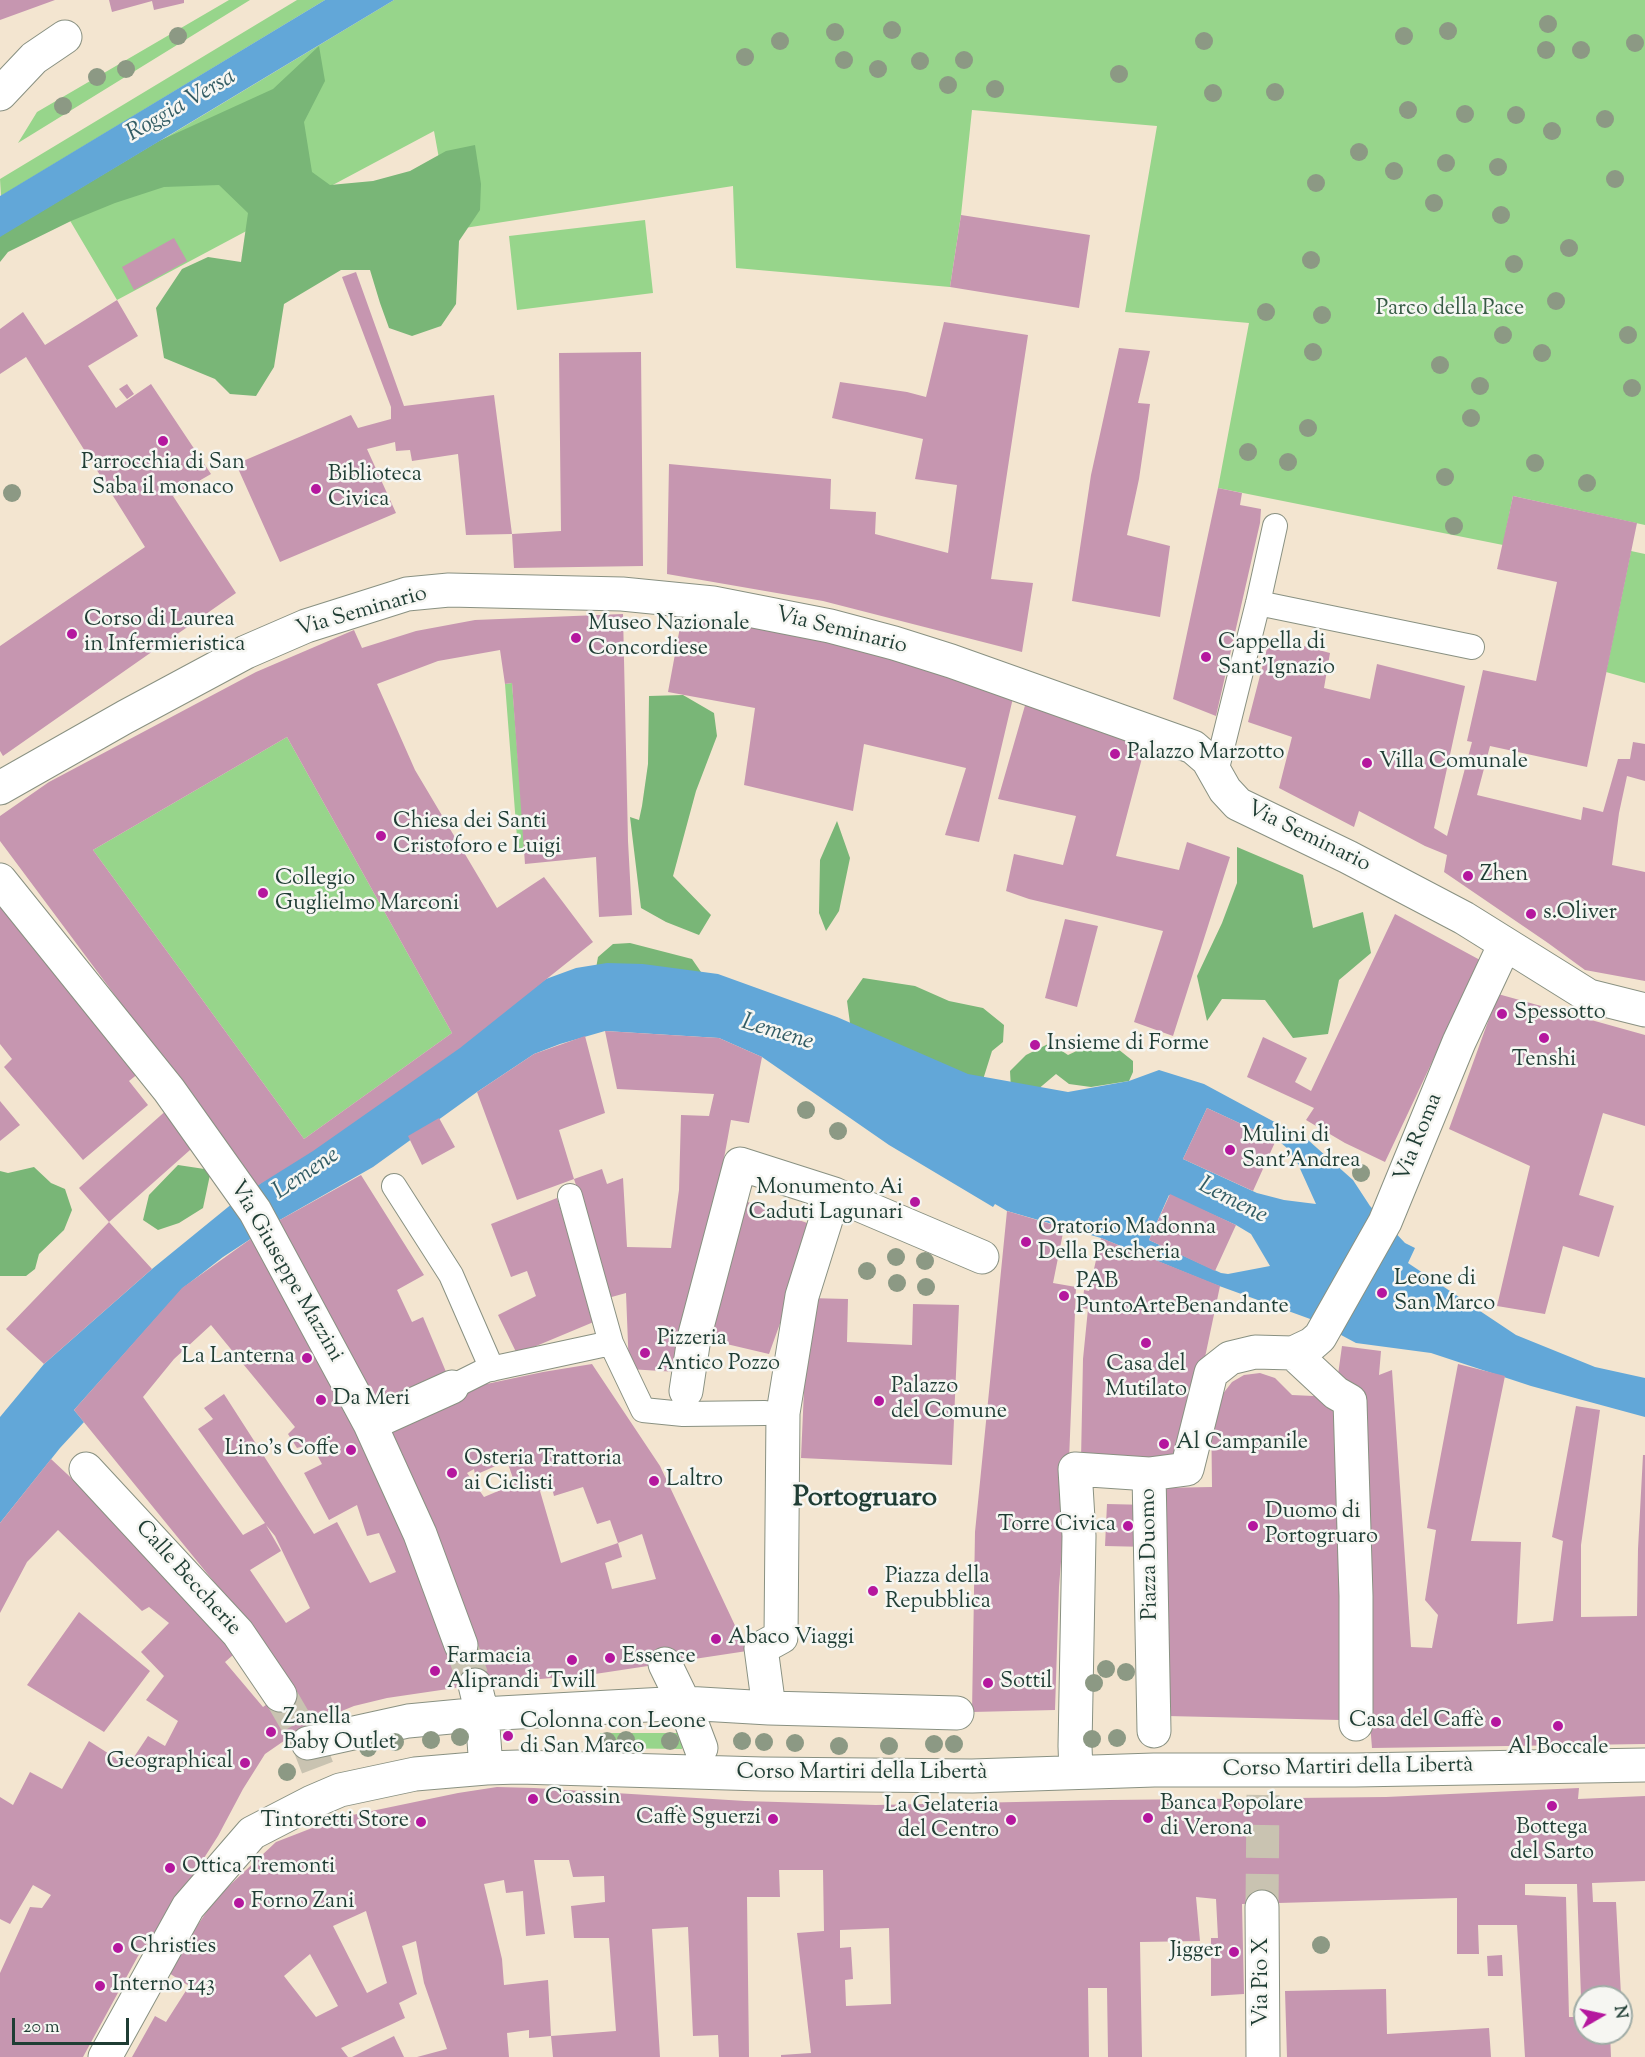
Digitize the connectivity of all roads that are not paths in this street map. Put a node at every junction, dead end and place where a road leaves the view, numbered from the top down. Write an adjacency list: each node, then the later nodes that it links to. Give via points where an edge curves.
1 (65, 37): 2 (street, via 34,58)
2 (0, 94)
3 (1275, 526): 4 (lane)
4 (1258, 603): 5 (lane); 6 (lane)
5 (1472, 646)
6 (1216, 772): 7 (street, Via Seminario, via 1193,747 951,661 830,626 713,603 622,594 449,590 407,594 296,630 246,652); 9 (street, Via Seminario, via 1238,804 1464,918)
7 (0, 788)
8 (0, 880): 21 (street, Via Giuseppe Mazzini, via 169,1090 245,1195)
9 (1505, 944): 10 (street, Via Seminario, via 1590,996); 16 (street, Via Roma, via 1459,1042 1385,1222 1326,1328 1312,1344)
10 (1645, 1010)
11 (394, 1186): 17 (lane, via 451,1275)
12 (834, 1194): 14 (street); 19 (street, via 740,1164 694,1338); 20 (street, via 802,1296)
13 (570, 1196): 15 (lane)
14 (982, 1257)
15 (611, 1343): 17 (lane); 19 (lane, via 643,1410)
16 (1293, 1353): 23 (street, Piazza Duomo, via 1255,1352 1230,1358 1210,1373 1188,1469); 31 (street, via 1350,1401)
17 (492, 1369): 18 (lane)
18 (452, 1387): 21 (street)
19 (684, 1402): 20 (lane)
20 (774, 1413): 29 (street, via 780,1636 761,1648)
21 (370, 1424): 24 (street, Via Giuseppe Mazzini, via 420,1534)
22 (86, 1469): 26 (street, Calle Beccherie, via 238,1633)
23 (1149, 1474): 32 (street, Piazza Duomo); 37 (street, via 1076,1469)
24 (461, 1645)
25 (665, 1664): 28 (street)
26 (280, 1695)
27 (479, 1700): 28 (street); 33 (street, via 408,1721); 36 (street)
28 (684, 1703): 29 (street); 34 (street)
29 (769, 1708): 30 (street)
30 (957, 1713)
31 (1356, 1724)
32 (1154, 1731)
33 (308, 1743)
34 (701, 1748)
35 (1645, 1765): 37 (street, Corso Martiri della Libertà, via 1264,1783)
36 (486, 1768): 37 (street, Corso Martiri della Libertà, via 972,1776); 39 (street, Corso Martiri della Libertà, via 415,1774 340,1790 252,1833 188,1907)
37 (1076, 1772)
38 (1262, 1907): 40 (street, Via Pio X)
39 (105, 2057)
40 (1263, 2057)

